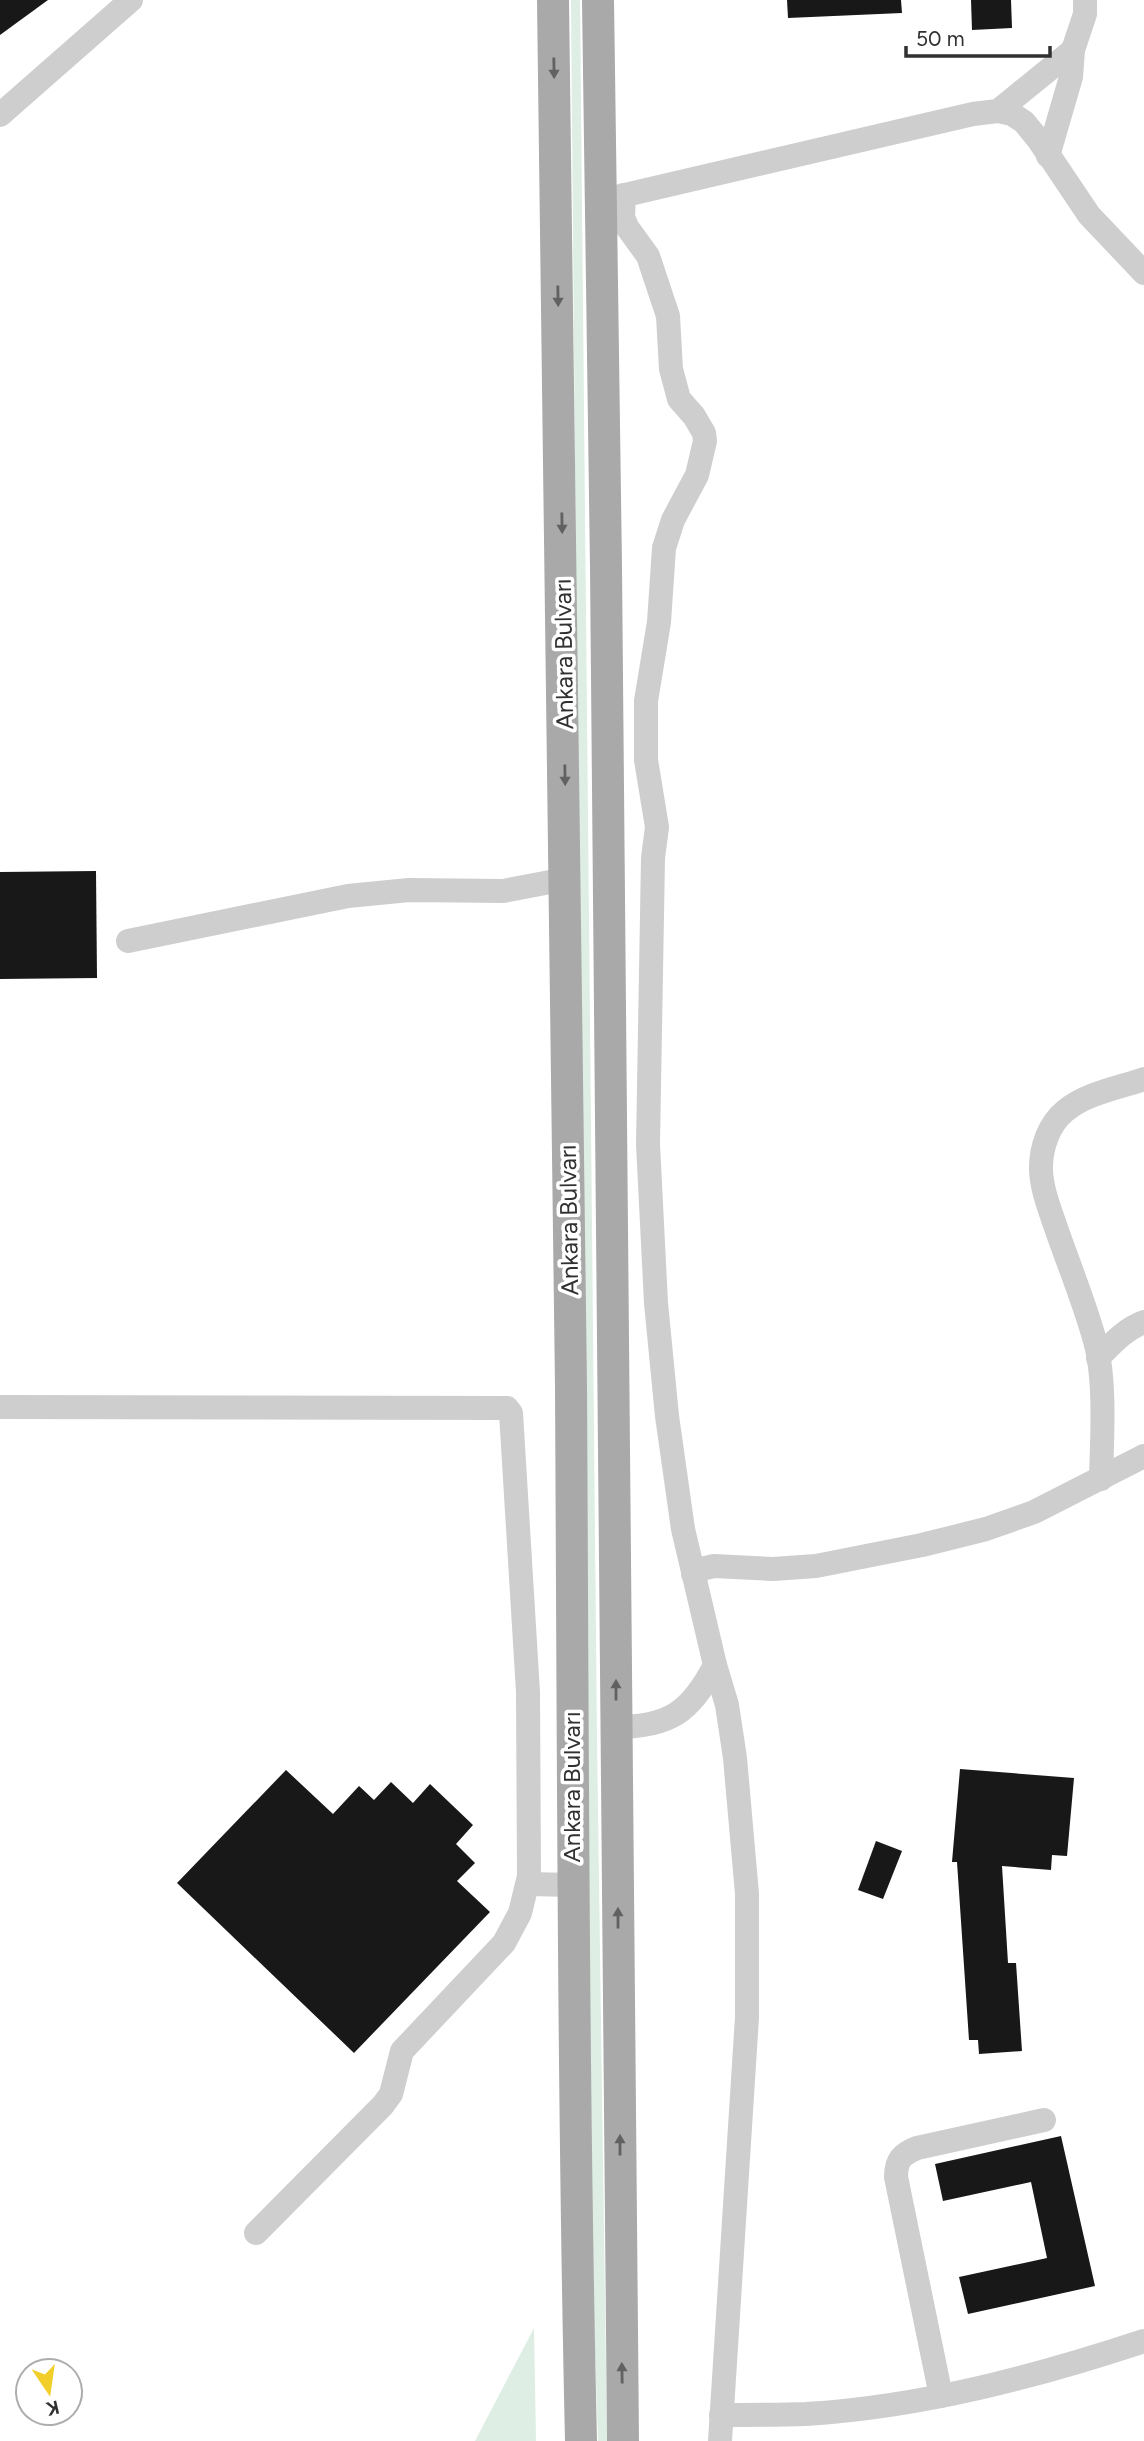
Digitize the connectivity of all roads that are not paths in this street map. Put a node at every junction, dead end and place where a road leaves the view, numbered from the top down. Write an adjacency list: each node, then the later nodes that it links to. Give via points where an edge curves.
1 (131, 0): 7 (street)
2 (553, 0): 11 (main road, Ankara Bulvarı, one-way to 11)
3 (598, 0): 9 (main road, Ankara Bulvarı)
4 (1085, 0): 5 (street)
5 (1073, 50): 6 (street); 8 (street, via 1071,77)
6 (998, 111): 8 (street, via 1024,122); 9 (street)
7 (0, 115)
8 (1048, 156): 10 (street, via 1088,215)
9 (612, 198): 19 (street, via 648,256 664,304 679,399 694,416 705,440 697,475 664,548 645,745 657,827 650,1199 667,1416); 21 (main road, Ankara Bulvarı, one-way to 9)
10 (1144, 273)
11 (566, 878): 12 (street, via 503,891 409,890 348,896); 23 (main road, Ankara Bulvarı)
12 (128, 941)
13 (1144, 1079): 15 (street, via 1095,1095 1065,1111 1054,1121 1042,1155 1048,1204)
14 (1144, 1322): 15 (street, via 1121,1335)
15 (1098, 1358): 18 (street)
16 (0, 1407): 22 (street, via 507,1408 513,1433 528,1692)
17 (1144, 1456): 18 (street)
18 (1101, 1479): 19 (street, via 1034,1512 922,1545 816,1566 714,1566)
19 (694, 1574): 20 (street)
20 (715, 1665): 21 (street, via 684,1711 658,1723); 28 (street, via 727,1704 735,1758 747,1953 747,2017)
21 (616, 1727): 30 (main road, Ankara Bulvarı, one-way to 21)
22 (528, 1884): 23 (street); 25 (street, via 520,1913 504,1943 402,2051 391,2094 383,2105)
23 (573, 1885): 29 (main road, Ankara Bulvarı)
24 (1044, 2120): 27 (street, via 917,2148 896,2166)
25 (256, 2233)
26 (1144, 2341): 27 (street)
27 (941, 2396): 28 (street, via 806,2414)
28 (721, 2414): 31 (street)
29 (580, 2441)
30 (623, 2441)
31 (720, 2441)

